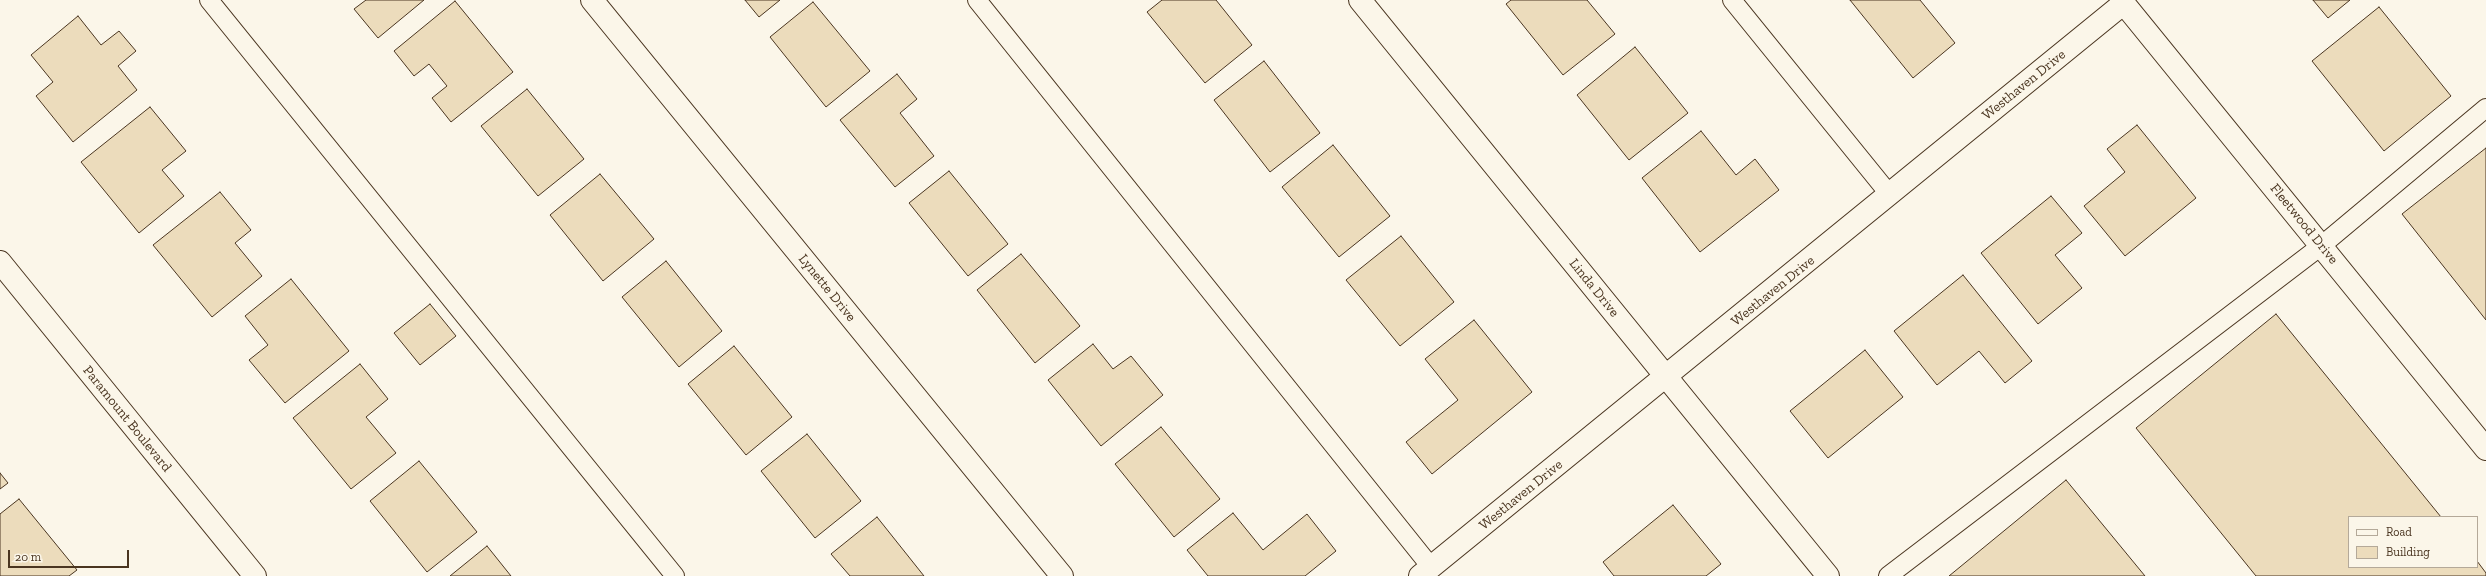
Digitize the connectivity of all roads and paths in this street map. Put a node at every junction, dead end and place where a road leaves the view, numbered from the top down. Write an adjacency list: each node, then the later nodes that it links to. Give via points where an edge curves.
1 (209, 0): 15 (lane)
2 (592, 0): 16 (street, Lynette Drive)
3 (977, 0): 13 (lane)
4 (1360, 0): 11 (street, Linda Drive)
5 (1732, 0): 8 (lane)
6 (2123, 2): 8 (street, Westhaven Drive); 9 (street, Fleetwood Drive)
7 (2486, 108): 9 (lane)
8 (1890, 195): 11 (street, Westhaven Drive)
9 (2322, 246): 12 (street, Fleetwood Drive); 18 (lane)
10 (0, 262): 14 (street, Paramount Boulevard)
11 (1667, 377): 13 (street, Westhaven Drive); 17 (street, Linda Drive)
12 (2486, 449)
13 (1426, 572)
14 (254, 576)
15 (676, 576)
16 (1062, 576)
17 (1828, 576)
18 (1888, 576)

